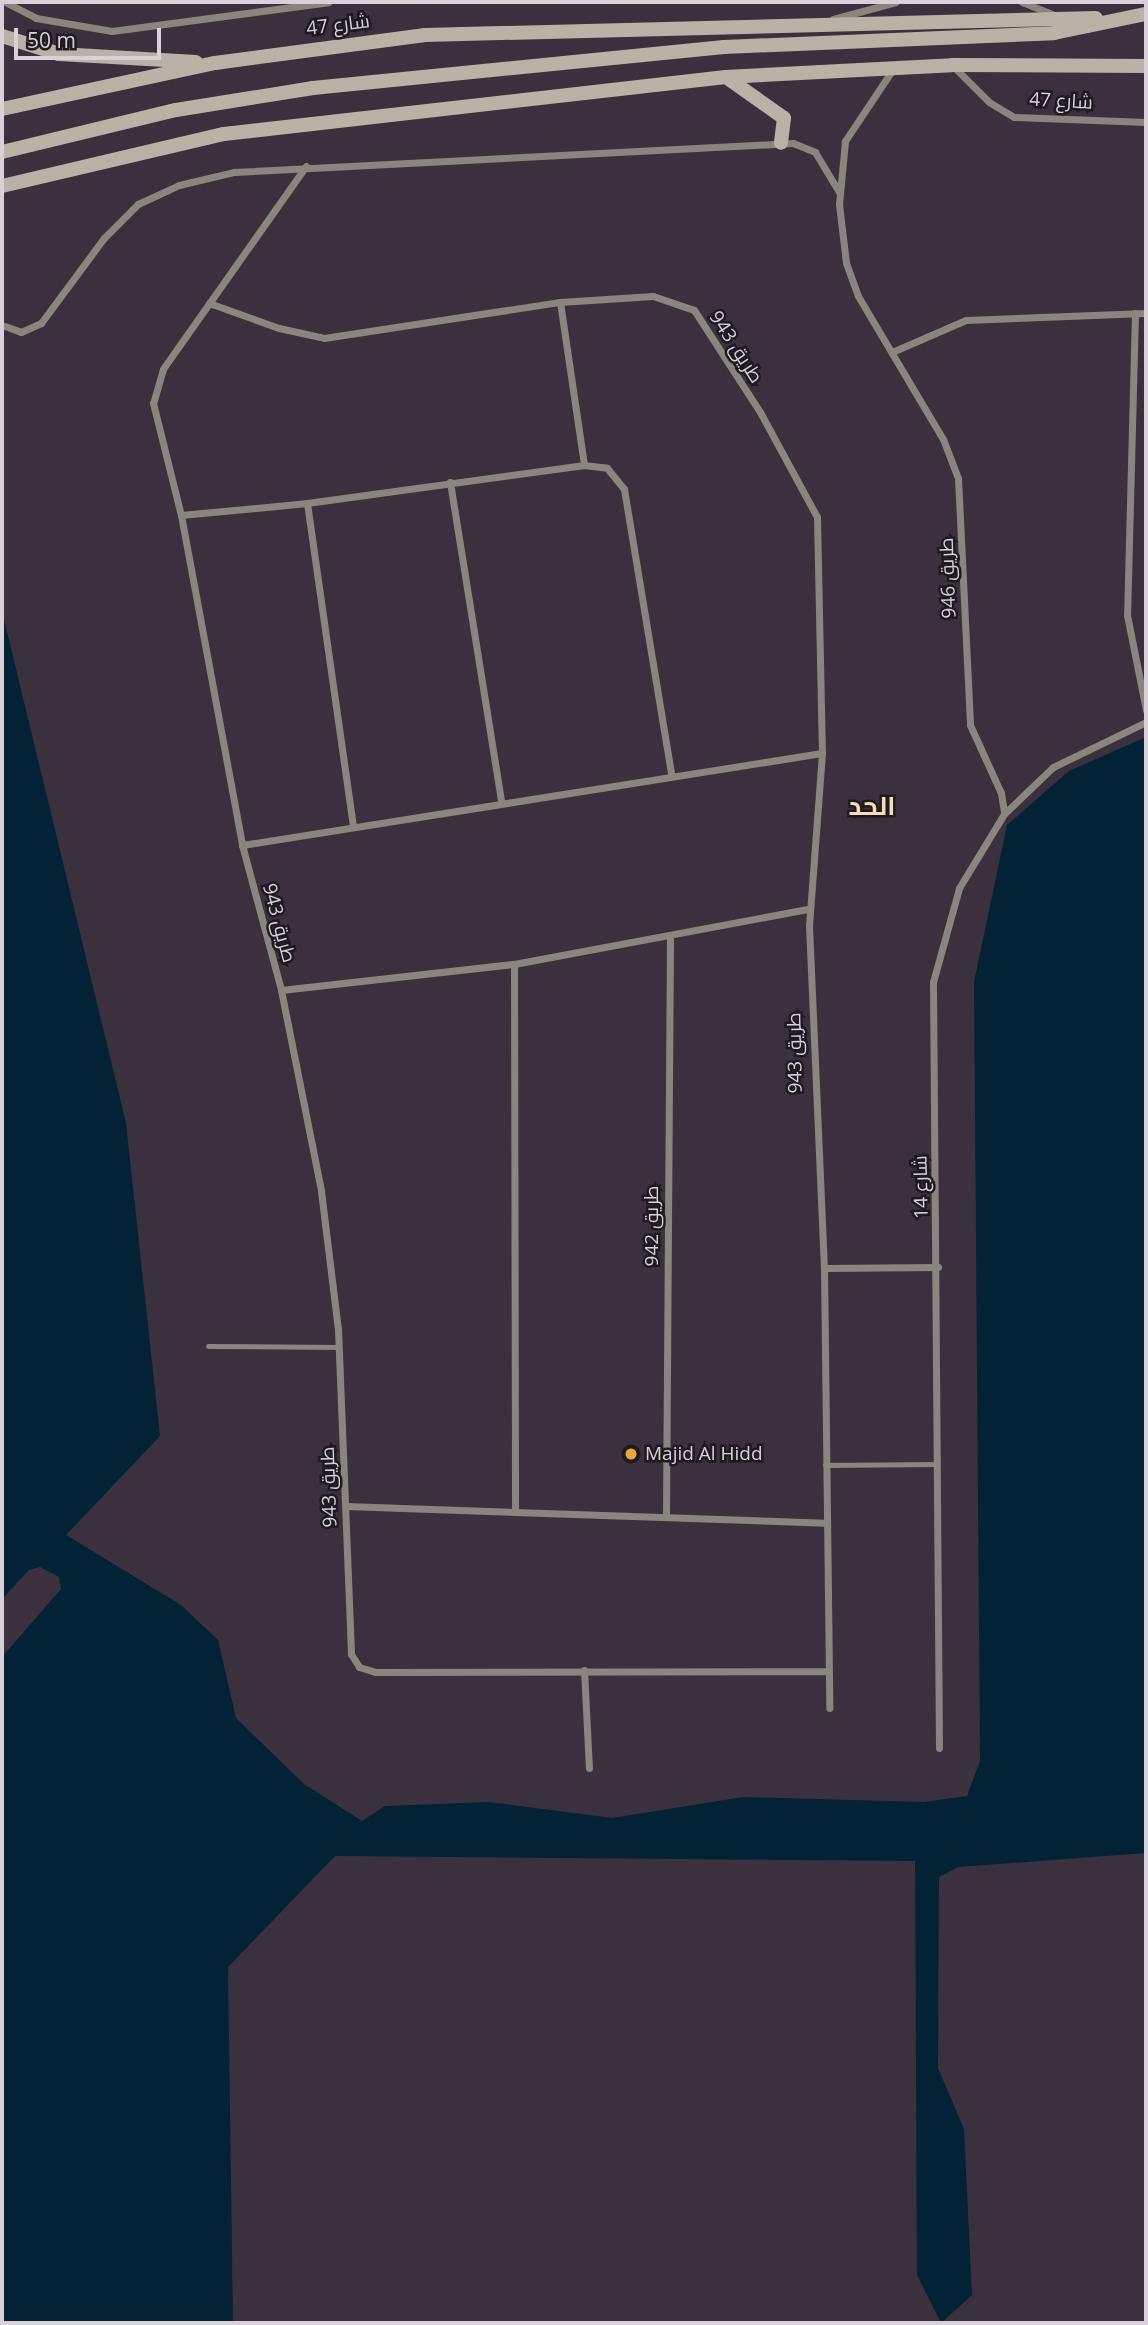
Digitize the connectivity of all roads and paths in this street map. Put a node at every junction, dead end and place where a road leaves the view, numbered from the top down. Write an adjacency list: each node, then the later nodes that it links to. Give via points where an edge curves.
1 (5, 2): 5 (street, via 36,18 112,31)
2 (328, 2): 5 (street)
3 (896, 2): 8 (street)
4 (1023, 2): 7 (street)
5 (279, 5)
6 (1146, 14): 7 (street, شارع 47); 18 (street, via 1054,33 724,47 313,88 176,110)
7 (1066, 20): 8 (street, شارع 47)
8 (810, 24): 10 (street, شارع 47, via 425,35)
9 (2, 36): 10 (street, via 59,54)
10 (215, 63): 15 (street, شارع 47)
11 (952, 65): 12 (street, شارع 47); 13 (street, شارع 47); 16 (street, شارع 47, via 989,102 1014,117)
12 (1146, 66)
13 (894, 67): 14 (street, شارع 47); 21 (street, طريق 946, via 851,126)
14 (726, 77): 17 (street, via 784,118); 20 (street, شارع 47, via 224,134)
15 (2, 109)
16 (1146, 122)
17 (782, 143): 19 (street); 21 (street, via 815,152)
18 (2, 152)
19 (306, 166): 23 (street, طريق 943); 26 (street, via 233,172 156,194 119,220 34,329 21,332)
20 (2, 186)
21 (839, 192): 27 (street, طريق 946, via 846,263)
22 (560, 302): 23 (street, طريق 943, via 324,338 279,328); 28 (street); 34 (street, طريق 943, via 653,296 694,310 760,412 817,517)
23 (209, 303): 31 (street, طريق 943, via 163,369 154,391 153,414)
24 (1135, 313): 25 (street); 27 (street, via 966,320); 32 (street, via 1127,615)
25 (1146, 313)
26 (2, 325)
27 (892, 352): 37 (street, طريق 946, via 943,439 958,478 970,725 1001,793)
28 (584, 465): 29 (street); 35 (street, via 607,468 624,489)
29 (450, 482): 30 (street); 36 (street)
30 (307, 503): 31 (street); 38 (street)
31 (181, 515): 39 (street, طريق 943)
32 (1146, 710)
33 (1146, 722): 37 (street, شارع 14, via 1053,766)
34 (821, 753): 35 (street); 40 (street, طريق 943)
35 (671, 773): 36 (street)
36 (502, 802): 38 (street)
37 (1004, 814): 44 (street, شارع 14, via 959,888 933,982)
38 (353, 827): 39 (street)
39 (242, 845): 43 (street, طريق 943)
40 (809, 909): 41 (street); 45 (street, طريق 943, via 812,1099)
41 (670, 938): 42 (street); 52 (street, طريق 942)
42 (513, 964): 43 (street); 51 (street)
43 (281, 990): 47 (street, طريق 943, via 321,1191)
44 (938, 1267): 45 (street); 48 (street, شارع 14)
45 (824, 1268): 49 (street, طريق 943)
46 (208, 1346): 47 (lane)
47 (339, 1347): 50 (street, طريق 943)
48 (937, 1464): 49 (lane); 57 (street, شارع 14)
49 (825, 1465): 53 (street, طريق 943)
50 (346, 1506): 51 (street); 54 (street, طريق 943, via 351,1654 359,1667 375,1672)
51 (515, 1508): 52 (street)
52 (666, 1514): 53 (street)
53 (825, 1523): 55 (street, طريق 943)
54 (584, 1670): 55 (street, طريق 943); 58 (street)
55 (827, 1671): 56 (street, طريق 943)
56 (829, 1708)
57 (939, 1748)
58 (589, 1768)

